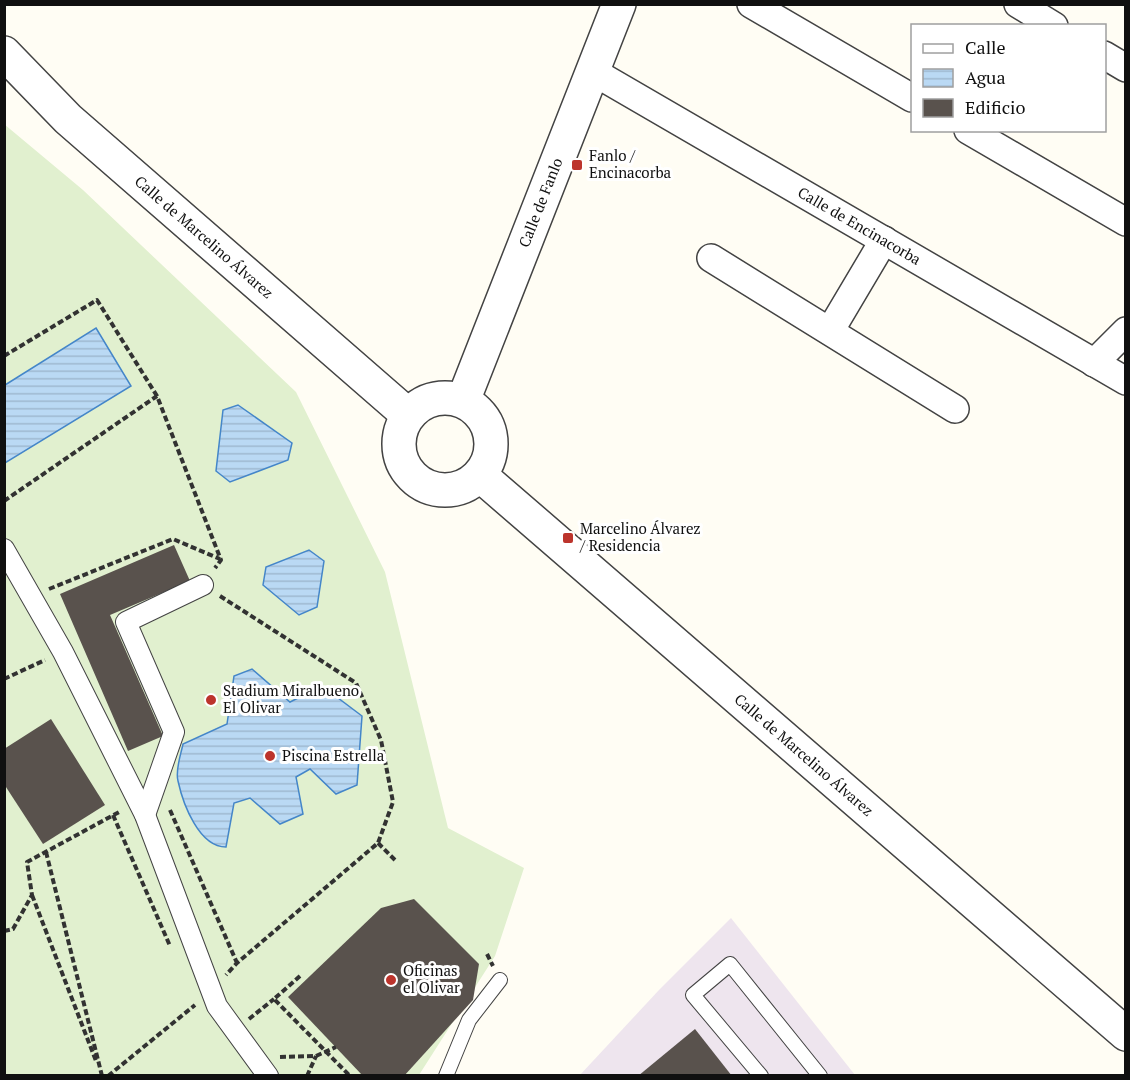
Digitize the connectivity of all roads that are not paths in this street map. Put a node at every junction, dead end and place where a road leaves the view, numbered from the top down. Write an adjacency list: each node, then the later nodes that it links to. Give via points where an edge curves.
1 (619, 4): 6 (street, Calle de Fanlo)
2 (752, 4): 7 (street)
3 (1018, 4): 4 (street)
4 (1051, 24)
5 (4, 53): 18 (street, Calle de Marcelino Álvarez, via 68,119)
6 (592, 71): 10 (street, Calle de Encinacorba); 16 (street, Calle de Fanlo)
7 (911, 97)
8 (971, 132): 9 (street)
9 (1125, 222)
10 (884, 240): 12 (street); 14 (street, Calle de Encinacorba)
11 (711, 258): 12 (street)
12 (830, 331): 17 (street)
13 (1125, 331): 14 (street)
14 (1094, 363): 15 (street, Calle de Encinacorba)
15 (1125, 381)
16 (463, 400): 18 (street, via 433,399 419,404); 19 (street, via 485,419 490,432 489,459)
17 (955, 409)
18 (408, 415): 19 (street, via 400,434 400,456 416,480 443,490 458,489)
19 (480, 475): 24 (street, Calle de Marcelino Álvarez)
20 (4, 549): 22 (street, via 63,652)
21 (203, 585): 22 (street, via 126,622 174,732 157,781)
22 (141, 809): 25 (street, via 217,1006)
23 (500, 980): 26 (lane, via 469,1020)
24 (1125, 1034)
25 (268, 1076)
26 (446, 1076)
27 (761, 1076): 28 (lane, via 693,994 730,964)
28 (820, 1076)

